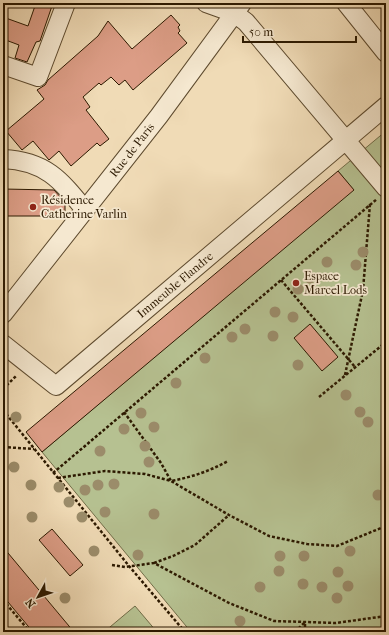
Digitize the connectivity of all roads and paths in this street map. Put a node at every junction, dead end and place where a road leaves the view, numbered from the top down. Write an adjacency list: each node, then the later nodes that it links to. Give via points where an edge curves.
1 (66, 3): 6 (street, via 38,77)
2 (206, 3): 4 (street)
3 (346, 3): 5 (street)
4 (238, 8): 8 (street, via 246,22); 12 (street, Rue de Paris, via 159,116)
5 (386, 53)
6 (3, 65)
7 (386, 106): 8 (street)
8 (346, 140): 10 (street); 16 (street, Immeuble Flandre, via 56,386)
9 (3, 159): 12 (street, via 33,163 49,171)
10 (383, 192): 11 (path)
11 (370, 204): 13 (path); 17 (path, via 363,290)
12 (85, 210): 14 (street, Rue de Paris)
13 (281, 280): 17 (path); 22 (path)
14 (3, 314)
15 (386, 342): 18 (path)
16 (3, 344)
17 (348, 360): 18 (path); 19 (path)
18 (355, 367): 19 (path)
19 (345, 375): 20 (path)
20 (319, 397)
21 (3, 410): 24 (path)
22 (124, 412): 26 (path); 28 (path)
23 (3, 447): 24 (path)
24 (34, 449): 26 (path)
25 (228, 461): 28 (path, via 212,470)
26 (53, 473): 27 (path)
27 (58, 478): 28 (path, via 105,471 145,474); 33 (path)
28 (171, 481): 29 (path)
29 (229, 515): 30 (path, via 269,536 307,544 337,546); 31 (path, via 196,545)
30 (386, 526)
31 (154, 563): 33 (path); 36 (path, via 229,602 274,621)
32 (112, 565): 33 (path)
33 (129, 566): 38 (path)
34 (3, 600): 37 (path)
35 (386, 616): 36 (path, via 336,623)
36 (305, 622): 39 (path); 40 (path)
37 (30, 632)
38 (185, 632)
39 (295, 632)
40 (305, 632)

